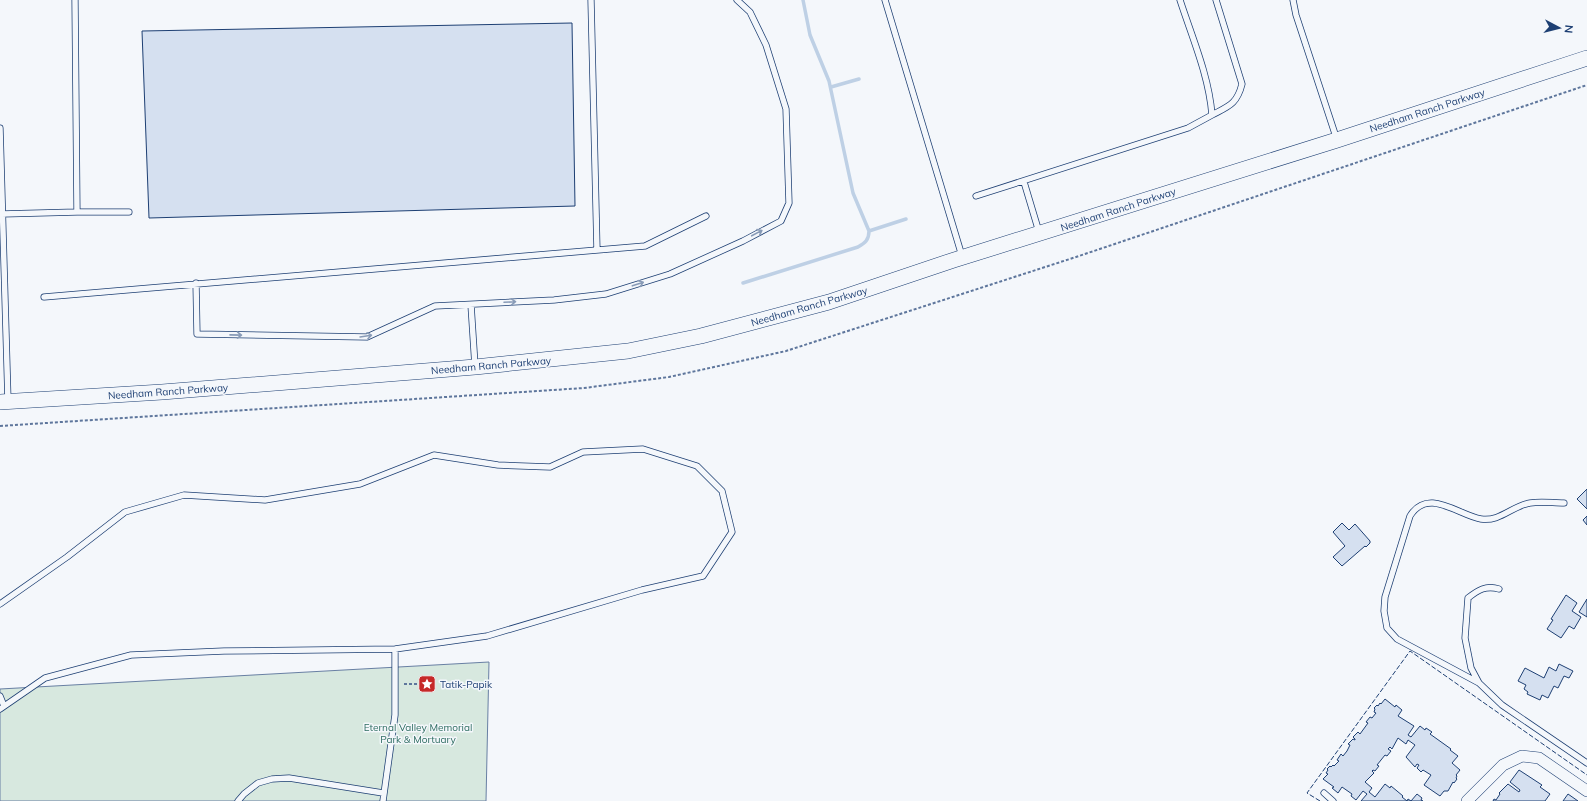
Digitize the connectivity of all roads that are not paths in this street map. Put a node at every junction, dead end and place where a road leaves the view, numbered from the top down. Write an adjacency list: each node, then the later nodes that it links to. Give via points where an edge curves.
1 (75, 0): 14 (lane)
2 (591, 0): 19 (lane)
3 (737, 0): 23 (lane, one-way to 3, via 606,294 670,274 743,241 781,220 789,203 786,109 766,45 750,12)
4 (884, 0): 20 (lane)
5 (1180, 0): 9 (lane, via 1201,65)
6 (1216, 0): 9 (lane, via 1242,84 1239,96 1231,105)
7 (1293, 0): 11 (lane)
8 (1587, 58): 11 (street, Needham Ranch Parkway)
9 (1212, 115): 12 (lane, via 1188,128)
10 (0, 128): 16 (lane)
11 (1337, 140): 18 (street, Needham Ranch Parkway)
12 (1024, 182): 13 (lane); 18 (lane)
13 (976, 196)
14 (77, 212): 15 (lane); 16 (lane)
15 (129, 212)
16 (2, 214): 25 (lane)
17 (706, 216): 19 (lane, via 645,246)
18 (1040, 234): 20 (street, Needham Ranch Parkway)
19 (597, 250): 21 (lane)
20 (962, 258): 24 (street, Needham Ranch Parkway, via 829,302 701,336 628,351)
21 (196, 283): 22 (lane); 23 (lane, one-way to 23, via 197,334 367,338 435,306)
22 (44, 297)
23 (471, 305): 24 (lane)
24 (476, 367): 25 (street, Needham Ranch Parkway)
25 (4, 402)
26 (1564, 503): 30 (lane, via 1529,503 1496,519 1483,519 1433,502 1421,505 1410,516 1385,597 1387,628 1397,638)
27 (1499, 589): 30 (lane, via 1478,589 1468,598 1465,638 1471,668)
28 (0, 604): 29 (lane, via 67,557 124,512 184,495 265,500 360,484 434,455 498,465 550,467 583,452 643,449 697,466 722,491 732,532 703,576 642,590 487,636)
29 (395, 649): 32 (lane, via 131,655 45,678); 35 (lane, via 395,715)
30 (1479, 683): 33 (lane, via 1502,705)
31 (0, 696): 32 (lane)
32 (2, 707)
33 (1587, 763)
34 (1587, 791): 40 (street, via 1539,758 1522,756 1504,765)
35 (383, 793): 37 (lane, via 289,778 258,783); 38 (lane)
36 (1324, 793): 39 (lane)
37 (238, 801)
38 (383, 801)
39 (1333, 801)
40 (1467, 801)

